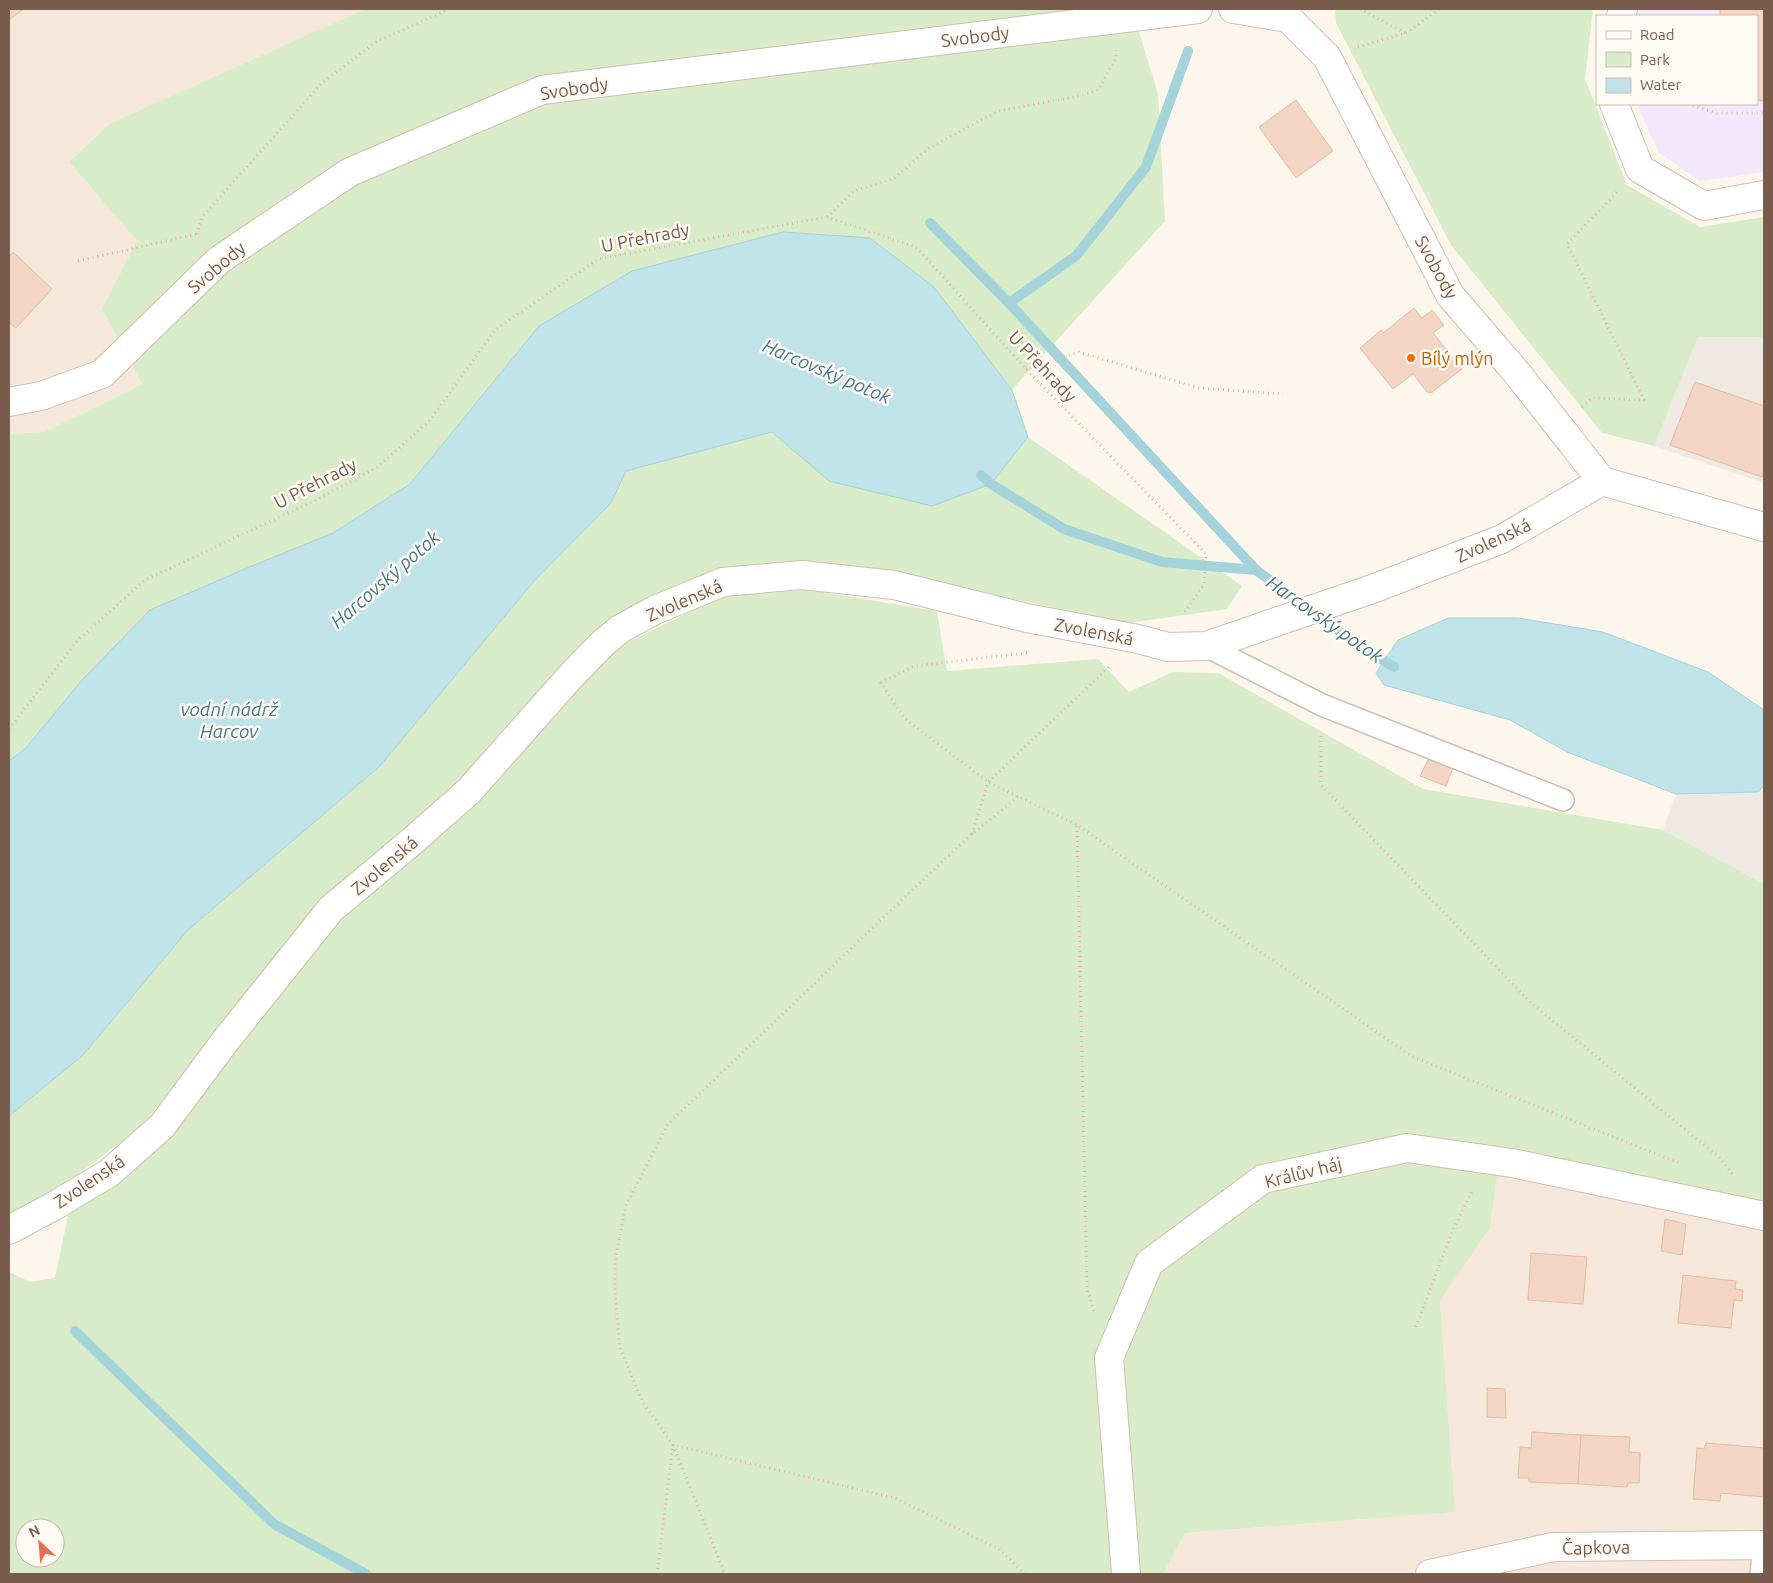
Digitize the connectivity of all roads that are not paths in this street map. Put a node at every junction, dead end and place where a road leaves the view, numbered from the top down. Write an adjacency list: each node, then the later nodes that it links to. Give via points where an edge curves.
1 (1198, 9): 5 (street, Svobody, via 542,90 350,172 219,260 102,374 41,396)
2 (1233, 9): 6 (street, Svobody, via 1288,18 1327,57 1450,295 1517,373)
3 (1614, 105): 4 (street, via 1640,169 1704,206)
4 (1764, 195)
5 (9, 402)
6 (1602, 481): 7 (street); 8 (street, Zvolenská, via 1502,539 1375,588)
7 (1764, 527)
8 (1206, 646): 9 (lane, via 1322,706); 11 (street, Zvolenská, via 1168,647 1028,618 894,585 802,575 723,582 655,610 620,629 603,643 469,792 331,909 162,1126 109,1173)
9 (1563, 800)
10 (1762, 1215): 13 (street, Králův háj, via 1512,1163 1407,1148 1263,1179 1149,1264 1109,1358)
11 (9, 1230)
12 (1764, 1545): 14 (street, Čapkova, via 1553,1547); 15 (lane)
13 (1126, 1574)
14 (1430, 1574)
15 (1761, 1574)

